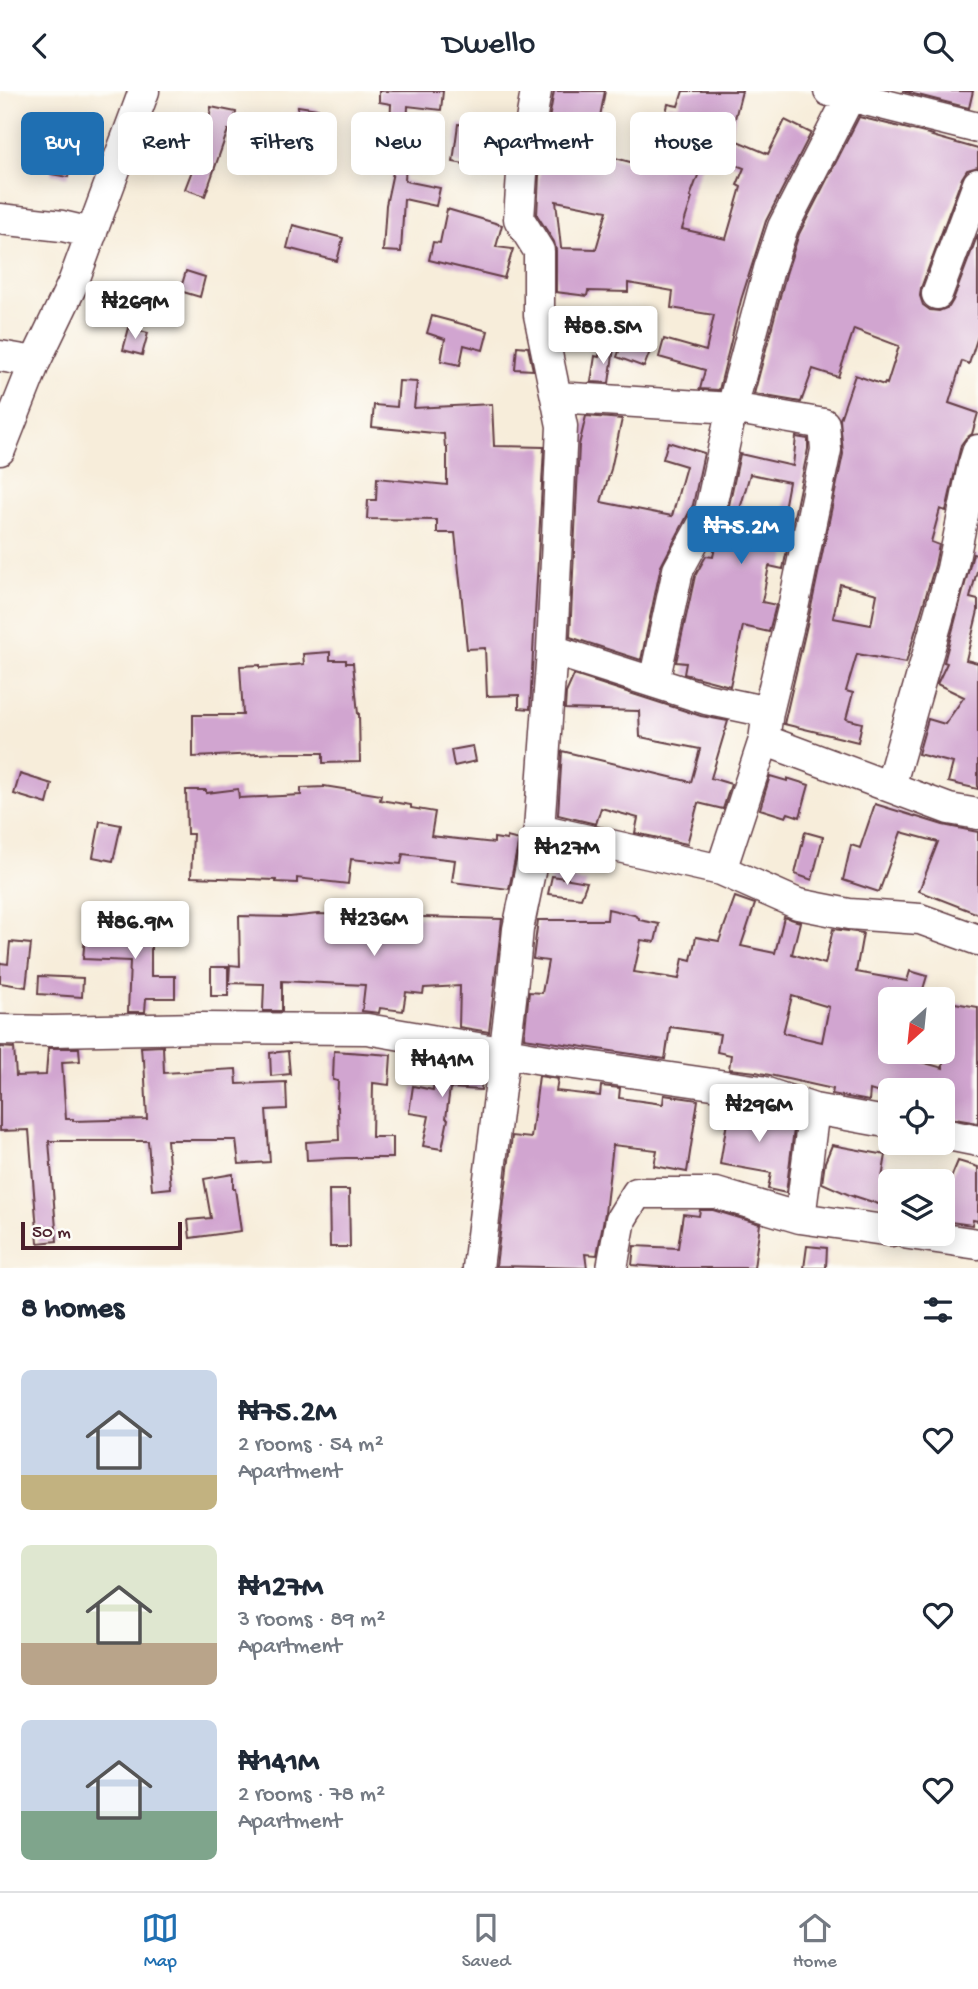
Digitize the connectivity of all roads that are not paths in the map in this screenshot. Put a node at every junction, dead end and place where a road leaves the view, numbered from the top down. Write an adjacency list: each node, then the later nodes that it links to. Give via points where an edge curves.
1 (144, 91): 7 (street)
2 (536, 91): 11 (street, via 519,219 539,251 539,315)
3 (837, 93): 4 (street); 12 (street, via 783,226)
4 (978, 128)
5 (978, 184): 8 (street)
6 (0, 219): 7 (street)
7 (92, 233): 10 (street)
8 (937, 294)
9 (0, 356): 10 (street)
10 (35, 362): 13 (street)
11 (556, 397): 12 (street); 15 (street, via 562,426)
12 (733, 408): 16 (street, via 710,511 678,570); 17 (street, via 824,424 826,450)
13 (0, 450)
14 (978, 450): 18 (street, via 952,569)
15 (552, 650): 16 (street); 20 (street)
16 (654, 682): 17 (street)
17 (766, 726): 18 (street); 21 (street)
18 (890, 787): 19 (street, via 949,809)
19 (978, 814)
20 (539, 829): 21 (street); 24 (street, via 518,929)
21 (721, 870): 22 (street, via 797,904 849,914 920,919)
22 (978, 940)
23 (0, 1030): 24 (street, via 367,1029)
24 (505, 1053): 25 (street, via 761,1091); 33 (street)
25 (814, 1109): 26 (street); 29 (street)
26 (878, 1121)
27 (955, 1136): 28 (street)
28 (978, 1141)
29 (800, 1218): 30 (street); 34 (street, via 716,1193 637,1193 621,1219)
30 (878, 1229)
31 (955, 1241): 32 (street)
32 (978, 1244)
33 (478, 1268)
34 (612, 1268)

